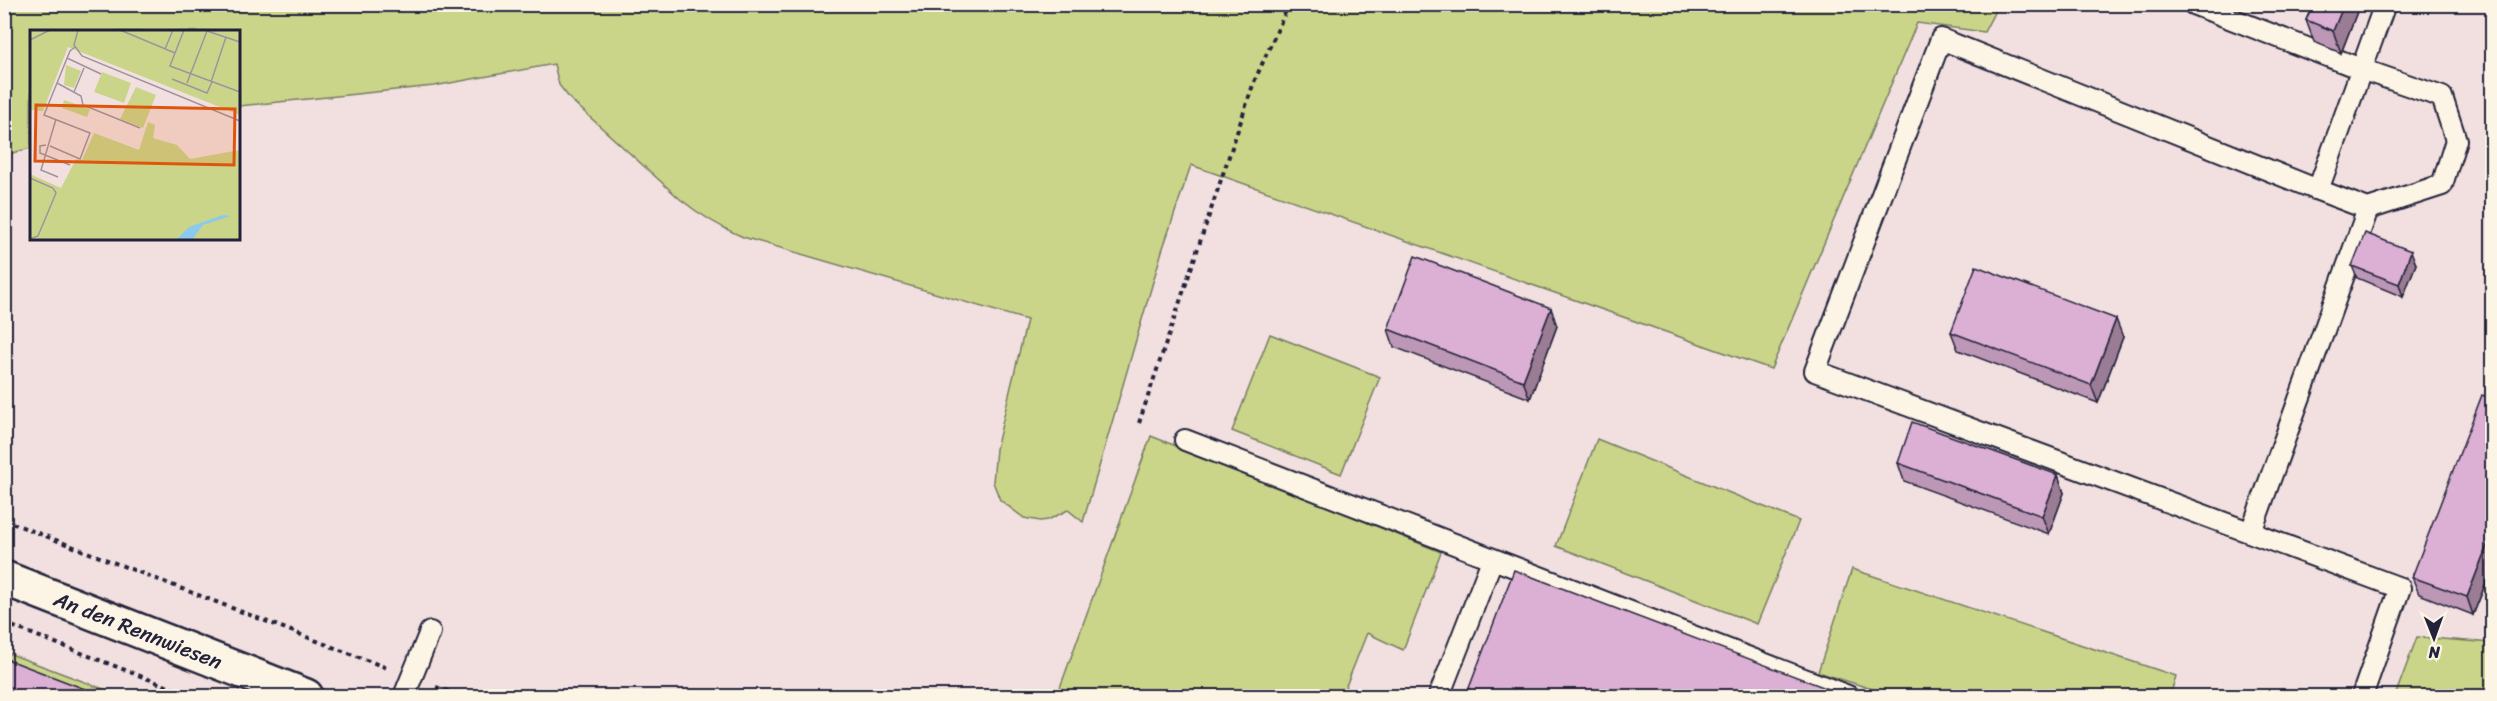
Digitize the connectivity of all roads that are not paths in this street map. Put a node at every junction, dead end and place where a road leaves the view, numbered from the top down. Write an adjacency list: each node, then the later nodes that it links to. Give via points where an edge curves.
1 (2193, 4): 3 (lane)
2 (2385, 4): 3 (lane)
3 (2361, 69): 4 (lane); 5 (lane, via 2442,97 2456,140 2442,185)
4 (2318, 190): 5 (lane); 7 (lane, via 1941,39 1815,371)
5 (2368, 209): 7 (lane)
6 (1185, 440): 8 (lane)
7 (2251, 532): 15 (lane, via 2400,588)
8 (1492, 560): 13 (lane); 14 (lane)
9 (4, 578): 11 (street, An den Rennwiesen)
10 (430, 632): 12 (lane)
11 (306, 696)
12 (404, 696)
13 (1439, 696)
14 (1848, 696)
15 (2362, 696)

